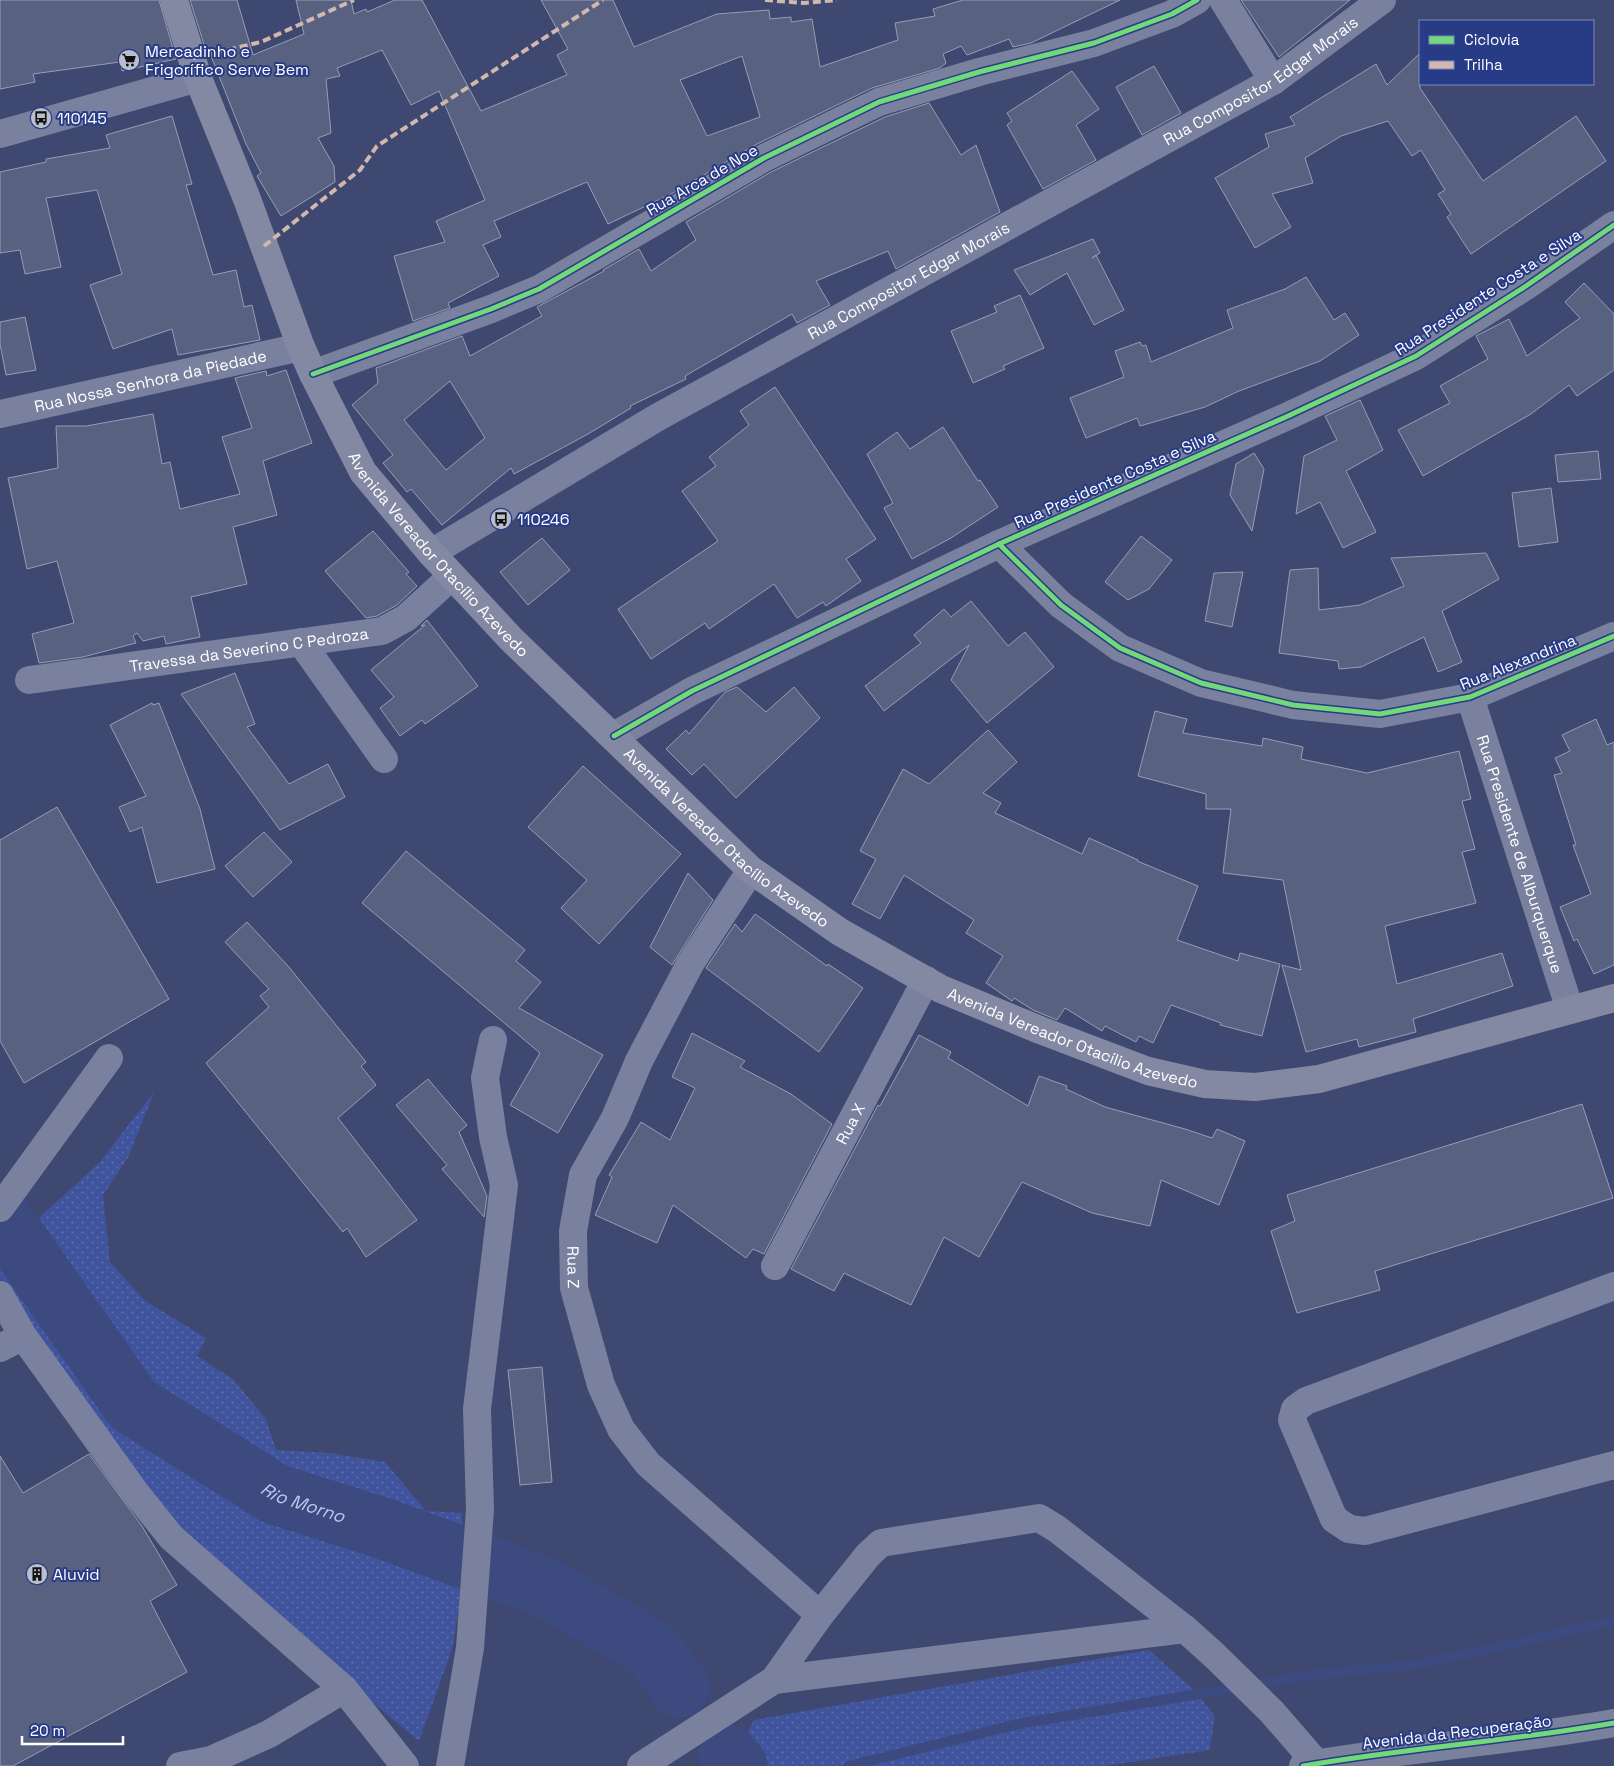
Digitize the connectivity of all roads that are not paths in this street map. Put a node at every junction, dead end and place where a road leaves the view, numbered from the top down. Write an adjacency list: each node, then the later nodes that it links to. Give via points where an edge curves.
1 (174, 0): 5 (main road, Avenida Vereador Otacílio Azevedo)
2 (1197, 0): 10 (street, Rua Arca de Noe, via 1172,14 1094,43 879,102 764,158 539,289)
3 (1223, 0): 6 (street)
4 (1382, 0): 6 (street, Rua Compositor Edgar Morais)
5 (198, 78): 7 (street); 9 (main road, Avenida Vereador Otacílio Azevedo, via 248,199)
6 (1273, 81): 13 (street, Rua Compositor Edgar Morais, via 658,417)
7 (0, 134)
8 (1614, 225): 12 (street, Rua Presidente Costa e Silva, via 1416,356)
9 (301, 347): 10 (main road, Avenida Vereador Otacílio Azevedo); 11 (street, Rua Nossa Senhora da Piedade)
10 (313, 374): 13 (main road, Avenida Vereador Otacílio Azevedo, via 363,472)
11 (0, 414)
12 (999, 544): 18 (street, Rua Alexandrina, via 1061,604 1120,648 1201,683 1293,705 1380,714); 19 (street, Rua Presidente Costa e Silva, via 692,691)
13 (431, 553): 14 (main road, Avenida Vereador Otacílio Azevedo)
14 (452, 576): 16 (street, Travessa da Severino C Pedroza, via 406,618 382,631); 19 (main road, Avenida Vereador Otacílio Azevedo, via 511,639)
15 (1614, 636): 18 (street, Rua Alexandrina)
16 (301, 642): 17 (street, Travessa da Severino C Pedroza); 20 (street)
17 (29, 680)
18 (1470, 696): 24 (street, Rua Presidente de Alburquerque)
19 (614, 736): 21 (main road, Avenida Vereador Otacílio Azevedo)
20 (384, 759)
21 (751, 870): 22 (main road, Avenida Vereador Otacílio Azevedo, via 840,932); 33 (street, Rua Z, via 690,964 639,1061 615,1118 583,1175 573,1231 574,1288 601,1385 621,1428 648,1464)
22 (926, 980): 24 (main road, Avenida Vereador Otacílio Azevedo, via 1040,1030 1148,1071 1205,1084 1256,1087 1319,1080); 28 (street, Rua X)
23 (1614, 998): 24 (main road, Avenida Vereador Otacílio Azevedo)
24 (1570, 1010)
25 (493, 1040): 41 (street, via 485,1078 493,1138 504,1185 477,1409 480,1509 470,1648)
26 (109, 1058): 27 (street)
27 (0, 1208)
28 (775, 1266)
29 (1614, 1286): 32 (street, via 1306,1401 1296,1409 1292,1420 1334,1519 1349,1529 1365,1531)
30 (0, 1295): 31 (street)
31 (11, 1342): 36 (street, via 171,1537)
32 (1614, 1465)
33 (820, 1615): 34 (street, via 868,1554 881,1543 1039,1518); 35 (street)
34 (1185, 1629): 35 (street); 38 (street, via 1272,1712)
35 (774, 1680): 42 (street)
36 (344, 1689): 39 (street, via 269,1734 211,1760); 40 (street)
37 (1614, 1724): 38 (highway, Avenida da Recuperação, via 1393,1751)
38 (1310, 1765)
39 (180, 1766)
40 (405, 1766)
41 (450, 1766)
42 (640, 1766)

